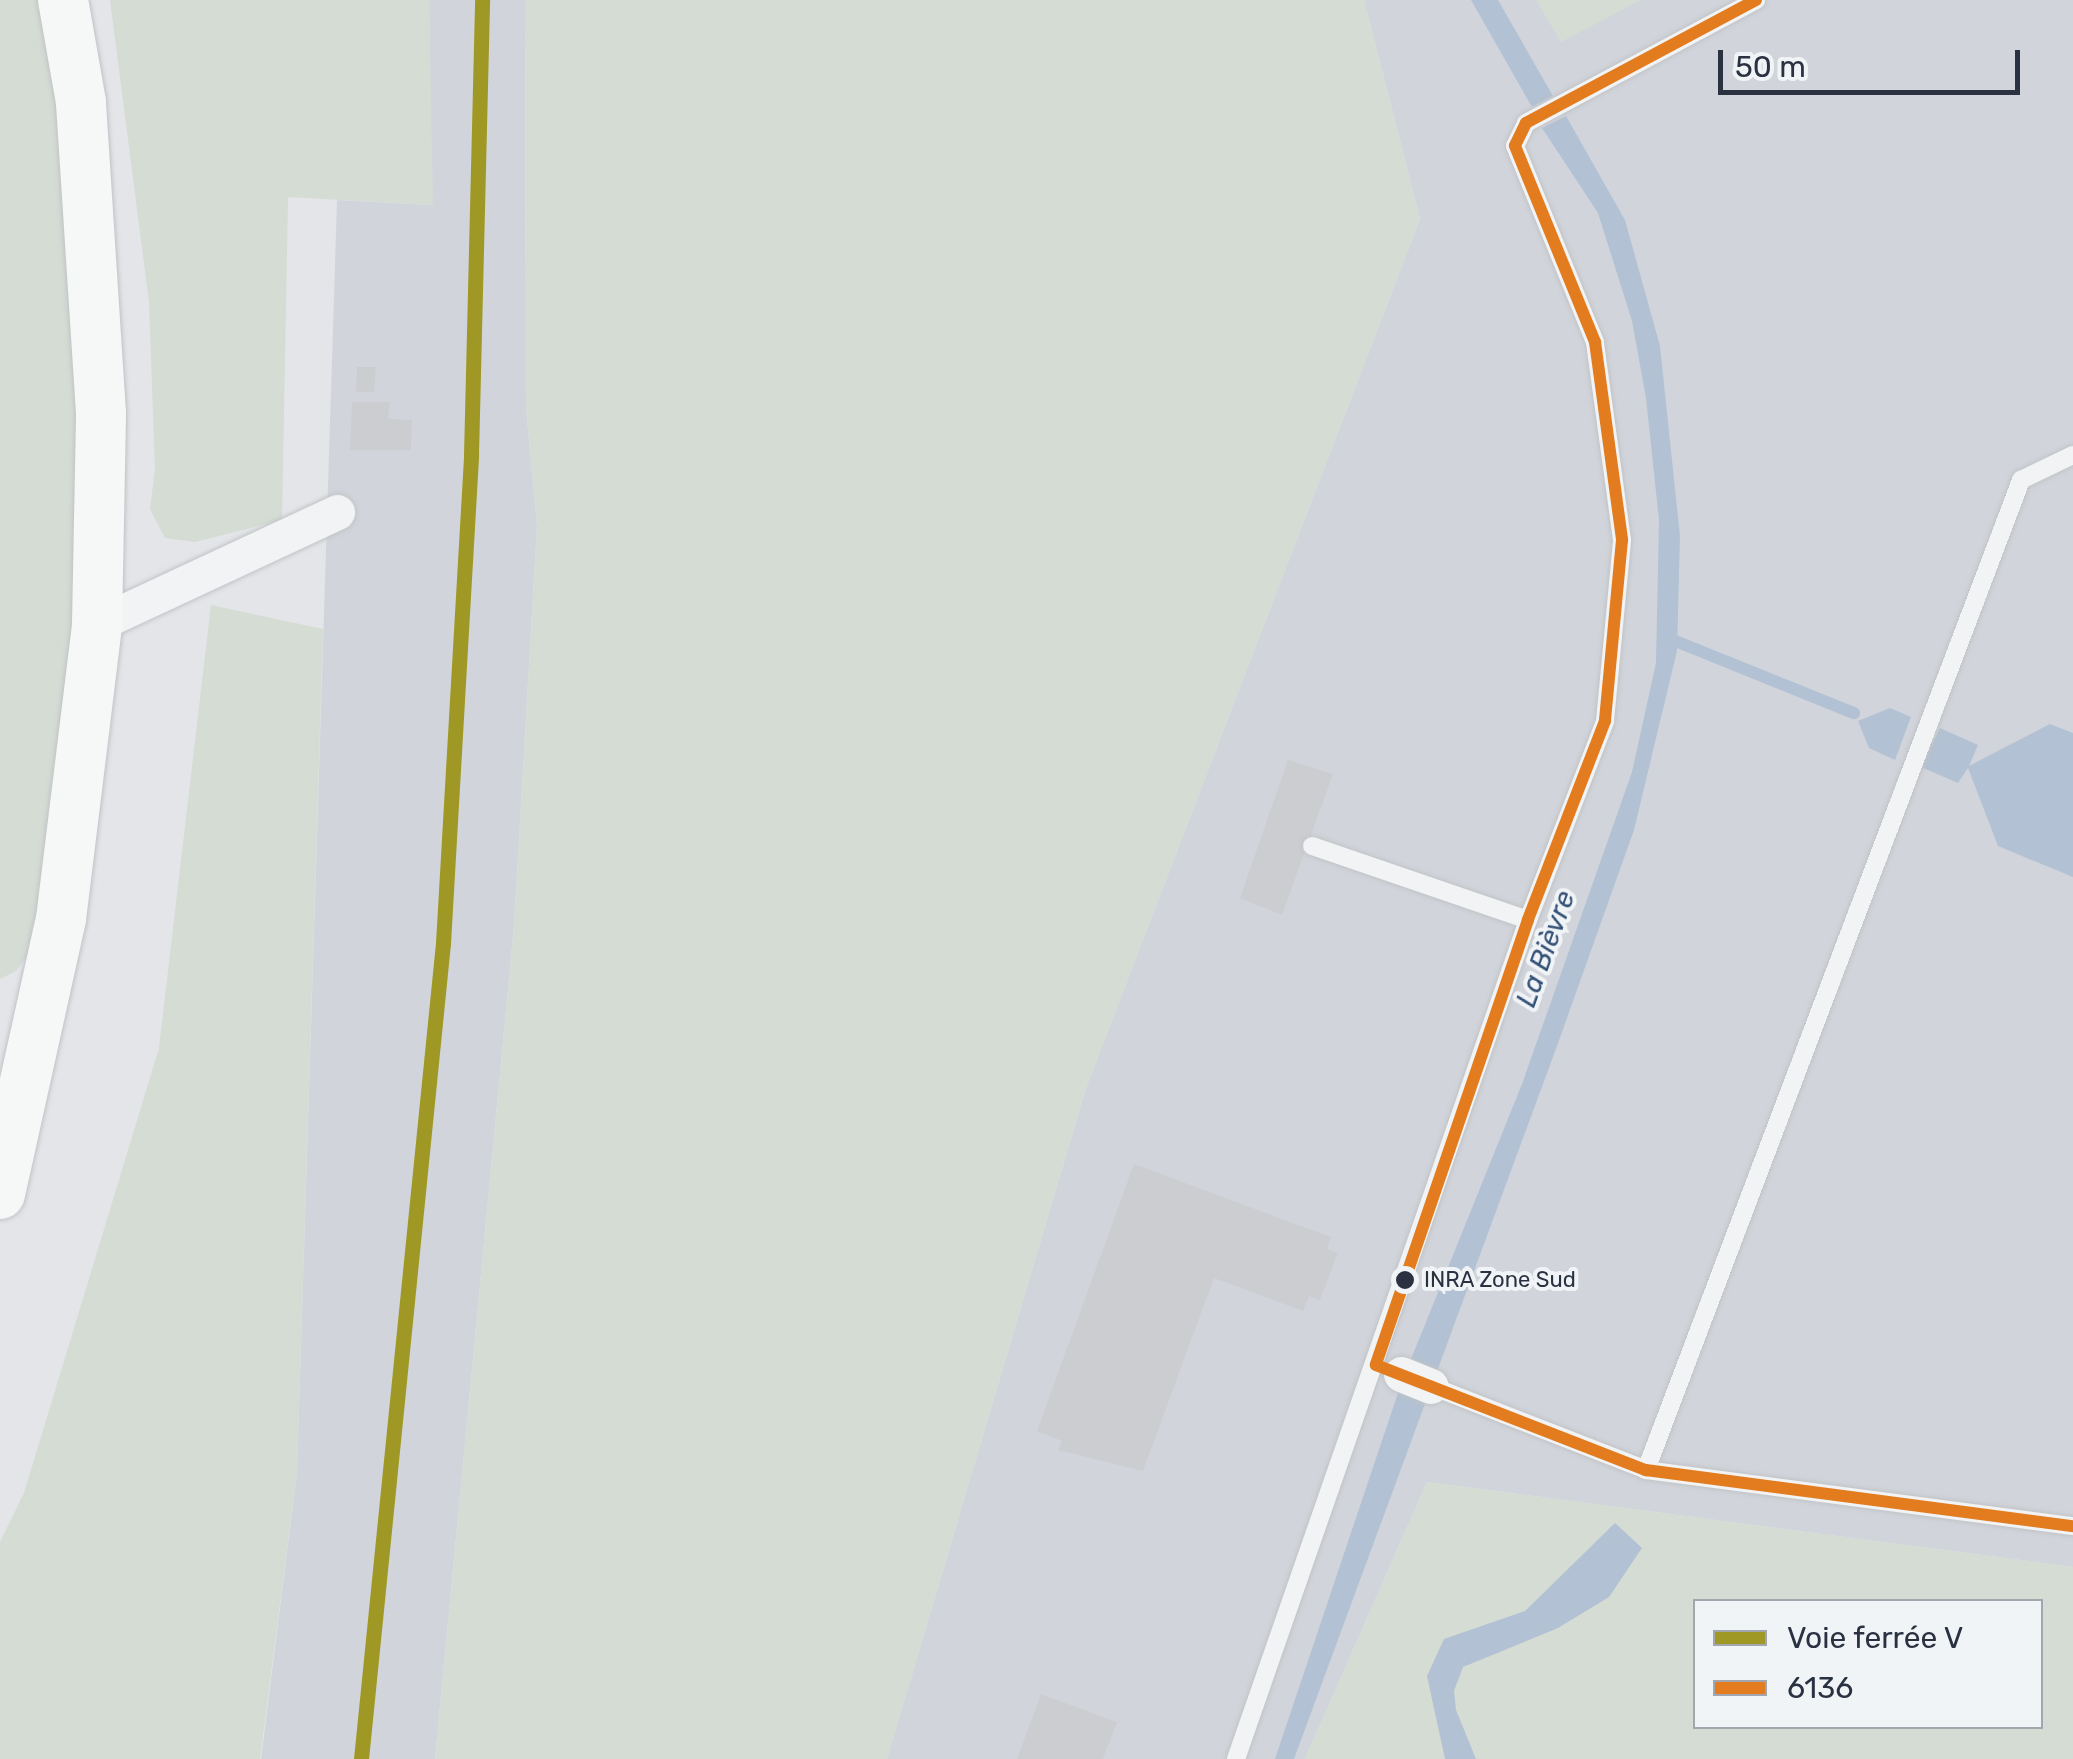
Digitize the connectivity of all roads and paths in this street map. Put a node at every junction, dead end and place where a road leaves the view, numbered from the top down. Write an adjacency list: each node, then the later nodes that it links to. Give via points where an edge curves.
1 (63, 0): 5 (main road, via 81,102 101,413)
2 (1756, 0): 7 (lane, via 1526,123 1515,146 1595,342 1622,540 1605,721)
3 (2073, 455): 10 (lane, via 2021,480)
4 (336, 512): 5 (street)
5 (96, 624): 8 (main road, via 61,918)
6 (1312, 846): 7 (lane)
7 (1528, 920): 9 (lane)
8 (0, 1194)
9 (1403, 1375): 10 (lane); 12 (lane)
10 (1646, 1470): 11 (lane)
11 (2073, 1526)
12 (1236, 1759)

